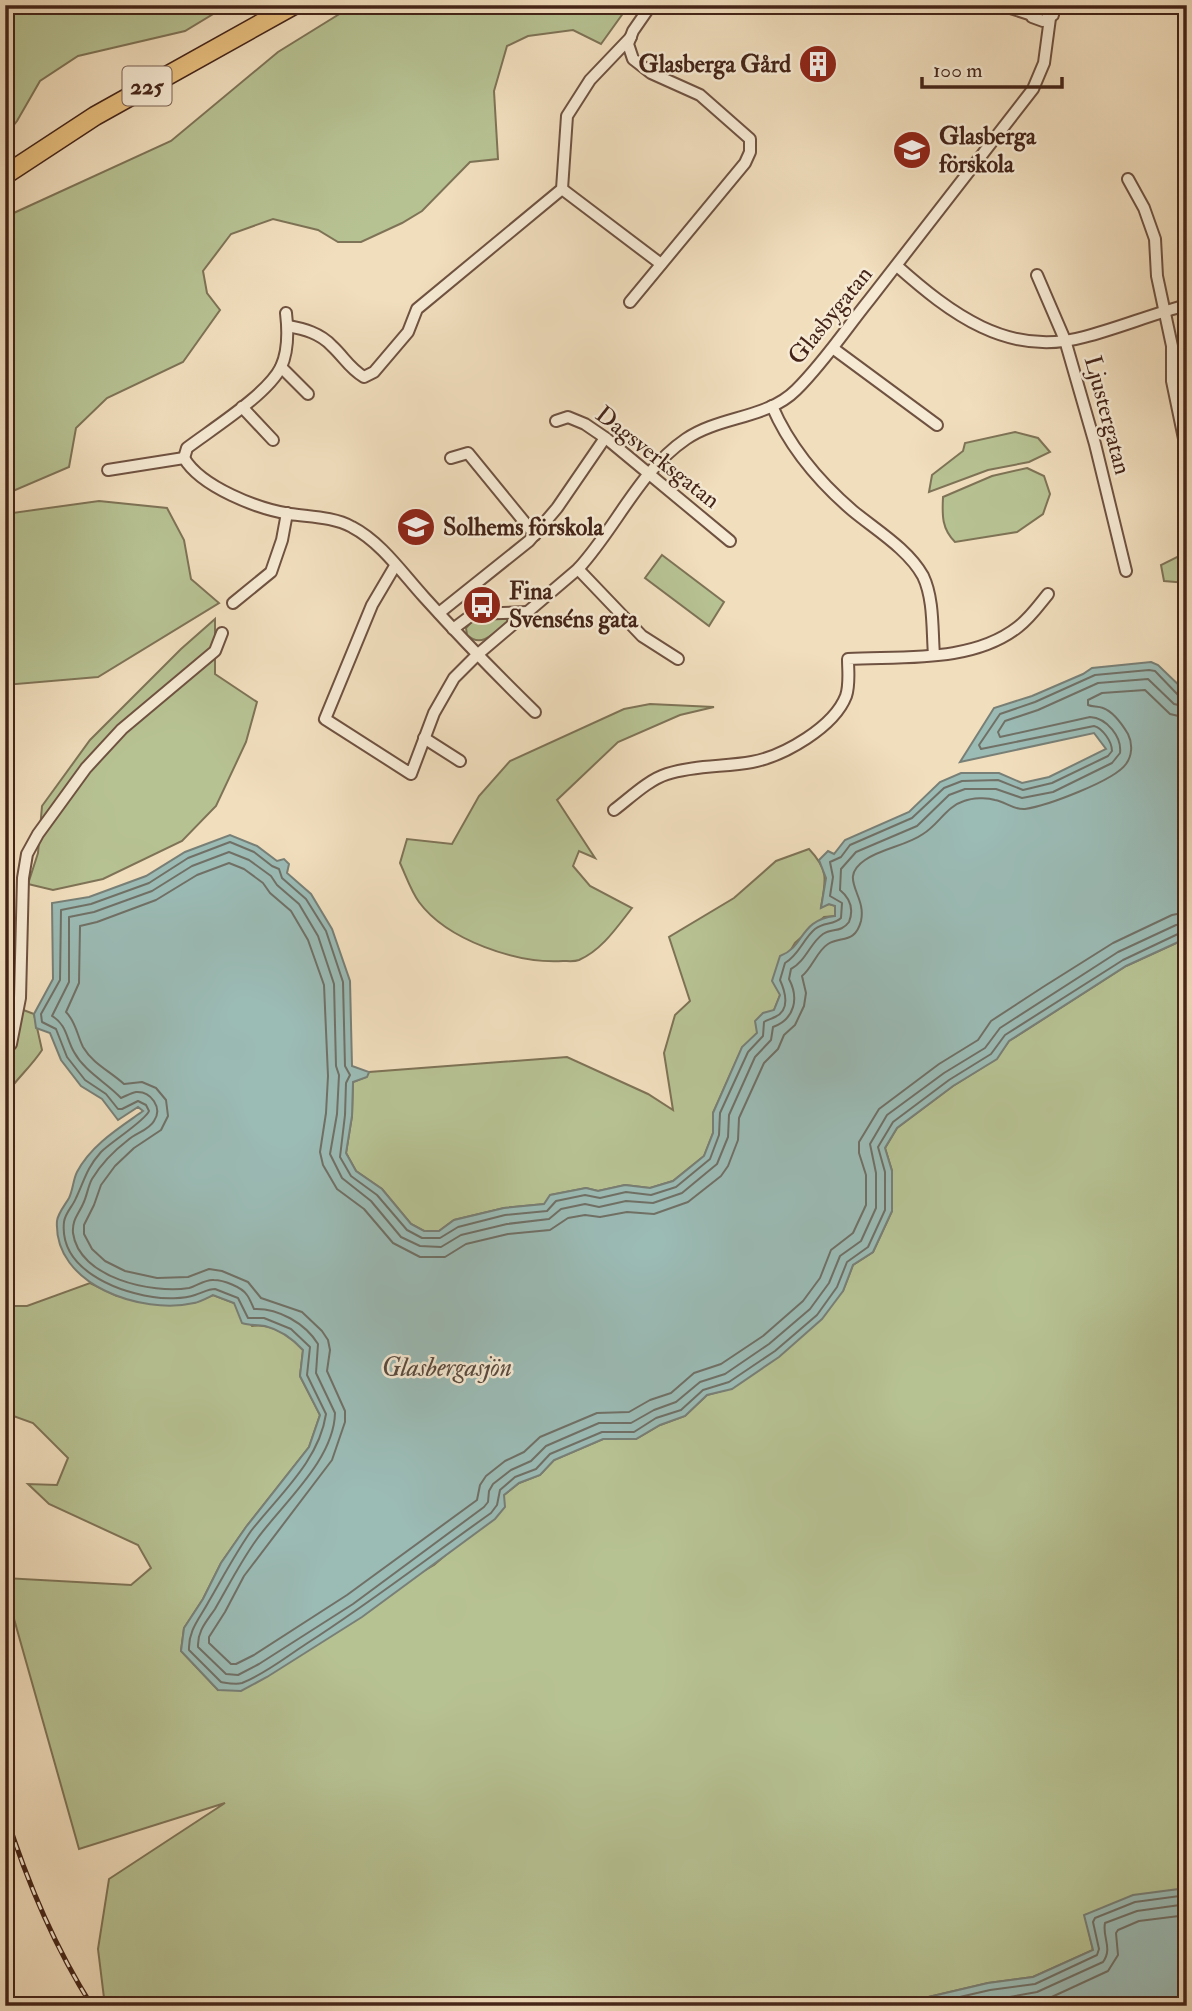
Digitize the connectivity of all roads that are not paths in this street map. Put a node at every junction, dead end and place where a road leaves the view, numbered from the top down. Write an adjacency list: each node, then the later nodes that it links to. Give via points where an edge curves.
1 (294, 5): 8 (main road, 225, via 95,116)
2 (651, 5): 6 (street)
3 (1004, 6): 5 (street)
4 (1055, 10): 5 (street, via 1042,21); 7 (street, Glasbygatan)
5 (1031, 13): 7 (street)
6 (631, 37): 10 (street, via 590,80 566,116); 11 (street, via 628,44 633,59 652,74 699,95 750,139 744,163)
7 (1046, 46): 12 (street, Glasbygatan, via 1033,89)
8 (5, 175)
9 (1128, 179): 16 (street, via 1155,239)
10 (562, 189): 11 (street); 18 (street, via 417,309 408,332 374,372 364,377 313,331)
11 (662, 264): 14 (street)
12 (897, 266): 19 (street, via 935,299 989,332 1024,341); 20 (street, Glasbygatan)
13 (1037, 275): 19 (street, Ljustergatan)
14 (630, 302)
15 (1187, 305): 16 (street)
16 (1163, 311): 19 (street); 29 (street)
17 (286, 313): 18 (street)
18 (288, 326): 21 (street)
19 (1065, 340): 39 (street, Ljustergatan)
20 (834, 349): 23 (street, Glasbygatan, via 794,392); 26 (street)
21 (281, 367): 22 (street); 24 (street)
22 (308, 394)
23 (772, 406): 33 (street, Glasbygatan, via 709,426 671,450); 47 (street, via 793,446 816,475 916,565 927,587)
24 (242, 407): 28 (street); 30 (street, via 187,448)
25 (556, 421): 27 (street, Dagsverksgatan, via 572,418)
26 (937, 425)
27 (605, 438): 33 (street, Dagsverksgatan); 35 (street)
28 (273, 440)
29 (1187, 453)
30 (184, 458): 32 (street); 34 (street, via 210,483)
31 (451, 458): 35 (street, via 468,453)
32 (108, 470)
33 (649, 473): 36 (street, Dagsverksgatan); 38 (street, Glasbygatan)
34 (287, 513): 37 (street, via 348,525); 41 (street, via 271,572)
35 (535, 535): 43 (street)
36 (730, 541)
37 (395, 566): 43 (street); 50 (street, Glasbygatan, via 372,605 325,719 411,774)
38 (578, 569): 42 (street, Glasbygatan); 48 (street, via 642,636)
39 (1126, 571)
40 (1048, 594): 47 (street, via 1027,620 1003,637)
41 (233, 603)
42 (528, 612): 44 (street, via 473,614); 46 (street, Glasbygatan)
43 (439, 613): 44 (street)
44 (453, 629): 46 (street)
45 (222, 634): 53 (street, via 215,651 122,729 86,768 46,820 27,854 20,998 11,1044)
46 (477, 655): 49 (street); 50 (street, Glasbygatan, via 447,689)
47 (934, 655): 52 (street, via 848,659 843,702 801,741 757,761 664,775)
48 (678, 659)
49 (535, 712)
50 (424, 738): 51 (street)
51 (460, 761)
52 (614, 810)
53 (5, 1051)

